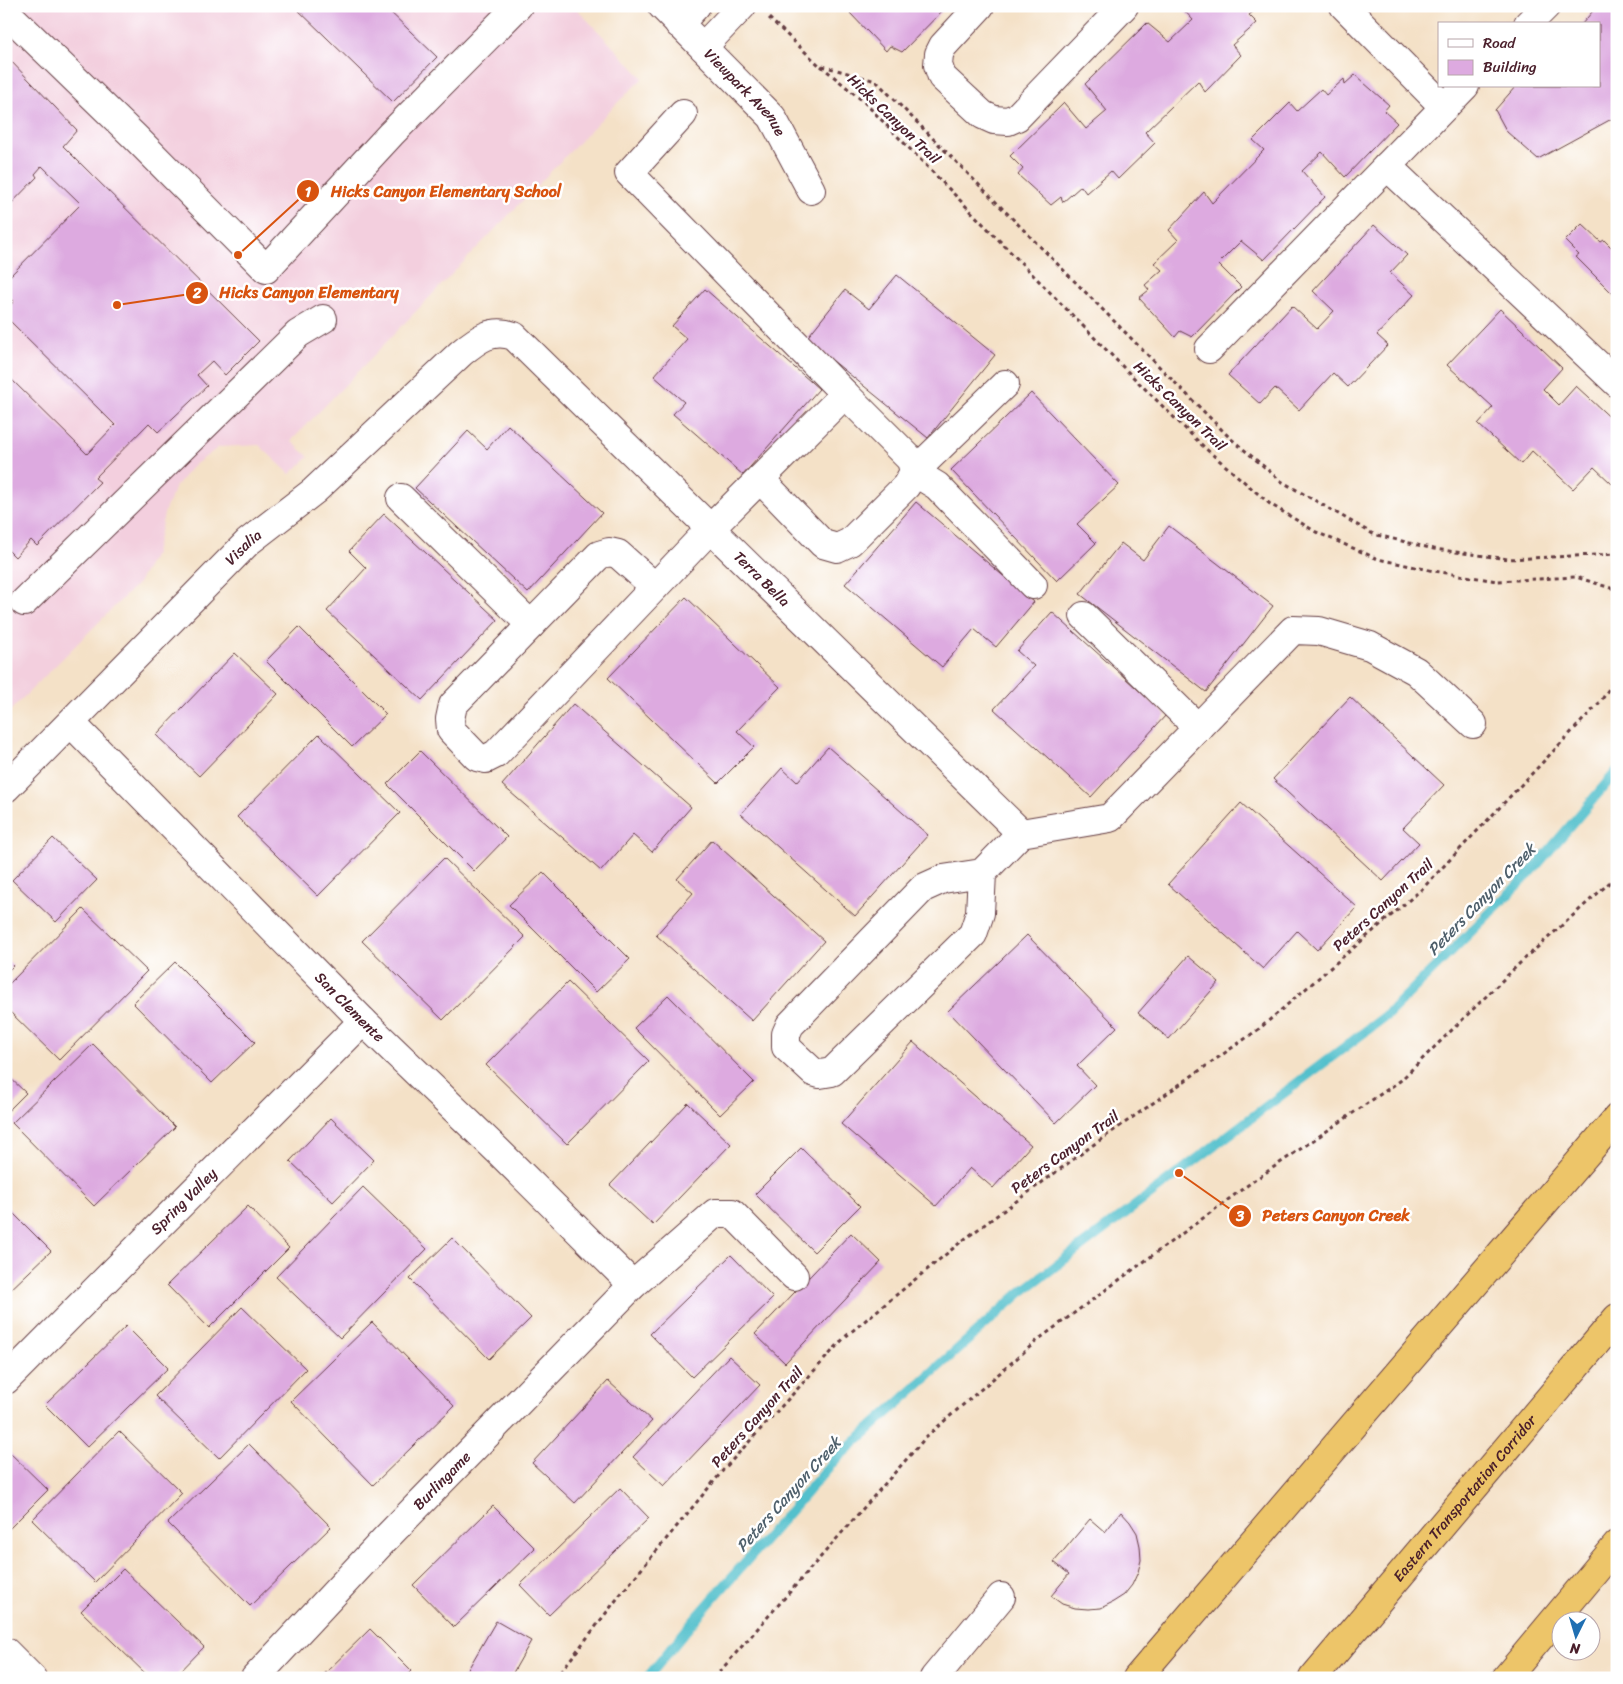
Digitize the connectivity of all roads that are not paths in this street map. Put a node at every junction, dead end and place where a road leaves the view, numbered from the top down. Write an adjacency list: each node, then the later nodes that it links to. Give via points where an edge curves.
1 (518, 6): 7 (street, via 391,134 266,269)
2 (980, 6): 3 (street, via 943,46 938,65 942,77 983,115 1008,122)
3 (1124, 6)
4 (1344, 6): 12 (street)
5 (1546, 6): 9 (street)
6 (753, 10): 10 (street)
7 (6, 12)
8 (679, 12): 10 (street, Viewpark Avenue)
9 (1530, 22)
10 (703, 47): 15 (street, Viewpark Avenue, via 772,117)
11 (1463, 88): 12 (street)
12 (1444, 107): 14 (street)
13 (683, 114): 21 (street, via 629,173)
14 (1387, 166): 18 (street); 19 (street)
15 (812, 190)
16 (323, 319): 28 (street, via 298,334)
17 (499, 332): 25 (street, Terra Bella, via 514,336); 31 (street, Visalia, via 485,335 461,353 314,491 248,542)
18 (1209, 349)
19 (1617, 383)
20 (1005, 384): 22 (street)
21 (845, 394): 22 (street, via 911,460); 23 (street)
22 (914, 472): 23 (street, via 906,486 850,542 837,548 823,544); 26 (street, via 937,486)
23 (760, 479): 25 (street)
24 (401, 498): 30 (street)
25 (711, 528): 27 (street); 35 (street, Terra Bella)
26 (1033, 585)
27 (655, 587): 30 (street, via 618,554 608,552 599,555); 30 (street, via 496,754 477,757 451,730 453,704)
28 (24, 602)
29 (1084, 616): 33 (street)
30 (531, 625)
31 (71, 723): 34 (street, Visalia); 37 (street, San Clemente)
32 (1473, 724): 33 (street, via 1416,670 1370,646 1319,630 1292,630)
33 (1198, 728): 35 (street, via 1110,818)
34 (6, 788)
35 (1020, 833): 36 (street)
36 (982, 873): 36 (street, via 980,913 973,934 832,1072 812,1072 786,1047 790,1025 923,888 943,880)
37 (363, 1021): 40 (street, San Clemente); 42 (street, Spring Valley)
38 (1617, 1118): 49 (highway)
39 (794, 1276): 40 (street, Burlingame, via 732,1213 715,1213)
40 (633, 1285): 47 (street, Burlingame, via 385,1539)
41 (1617, 1318): 50 (highway, Eastern Transportation Corridor)
42 (6, 1380)
43 (1617, 1545): 51 (highway)
44 (1001, 1597): 48 (street)
45 (6, 1652): 46 (street)
46 (32, 1678)
47 (255, 1678)
48 (934, 1678)
49 (1137, 1678)
50 (1313, 1678)
51 (1506, 1678)

